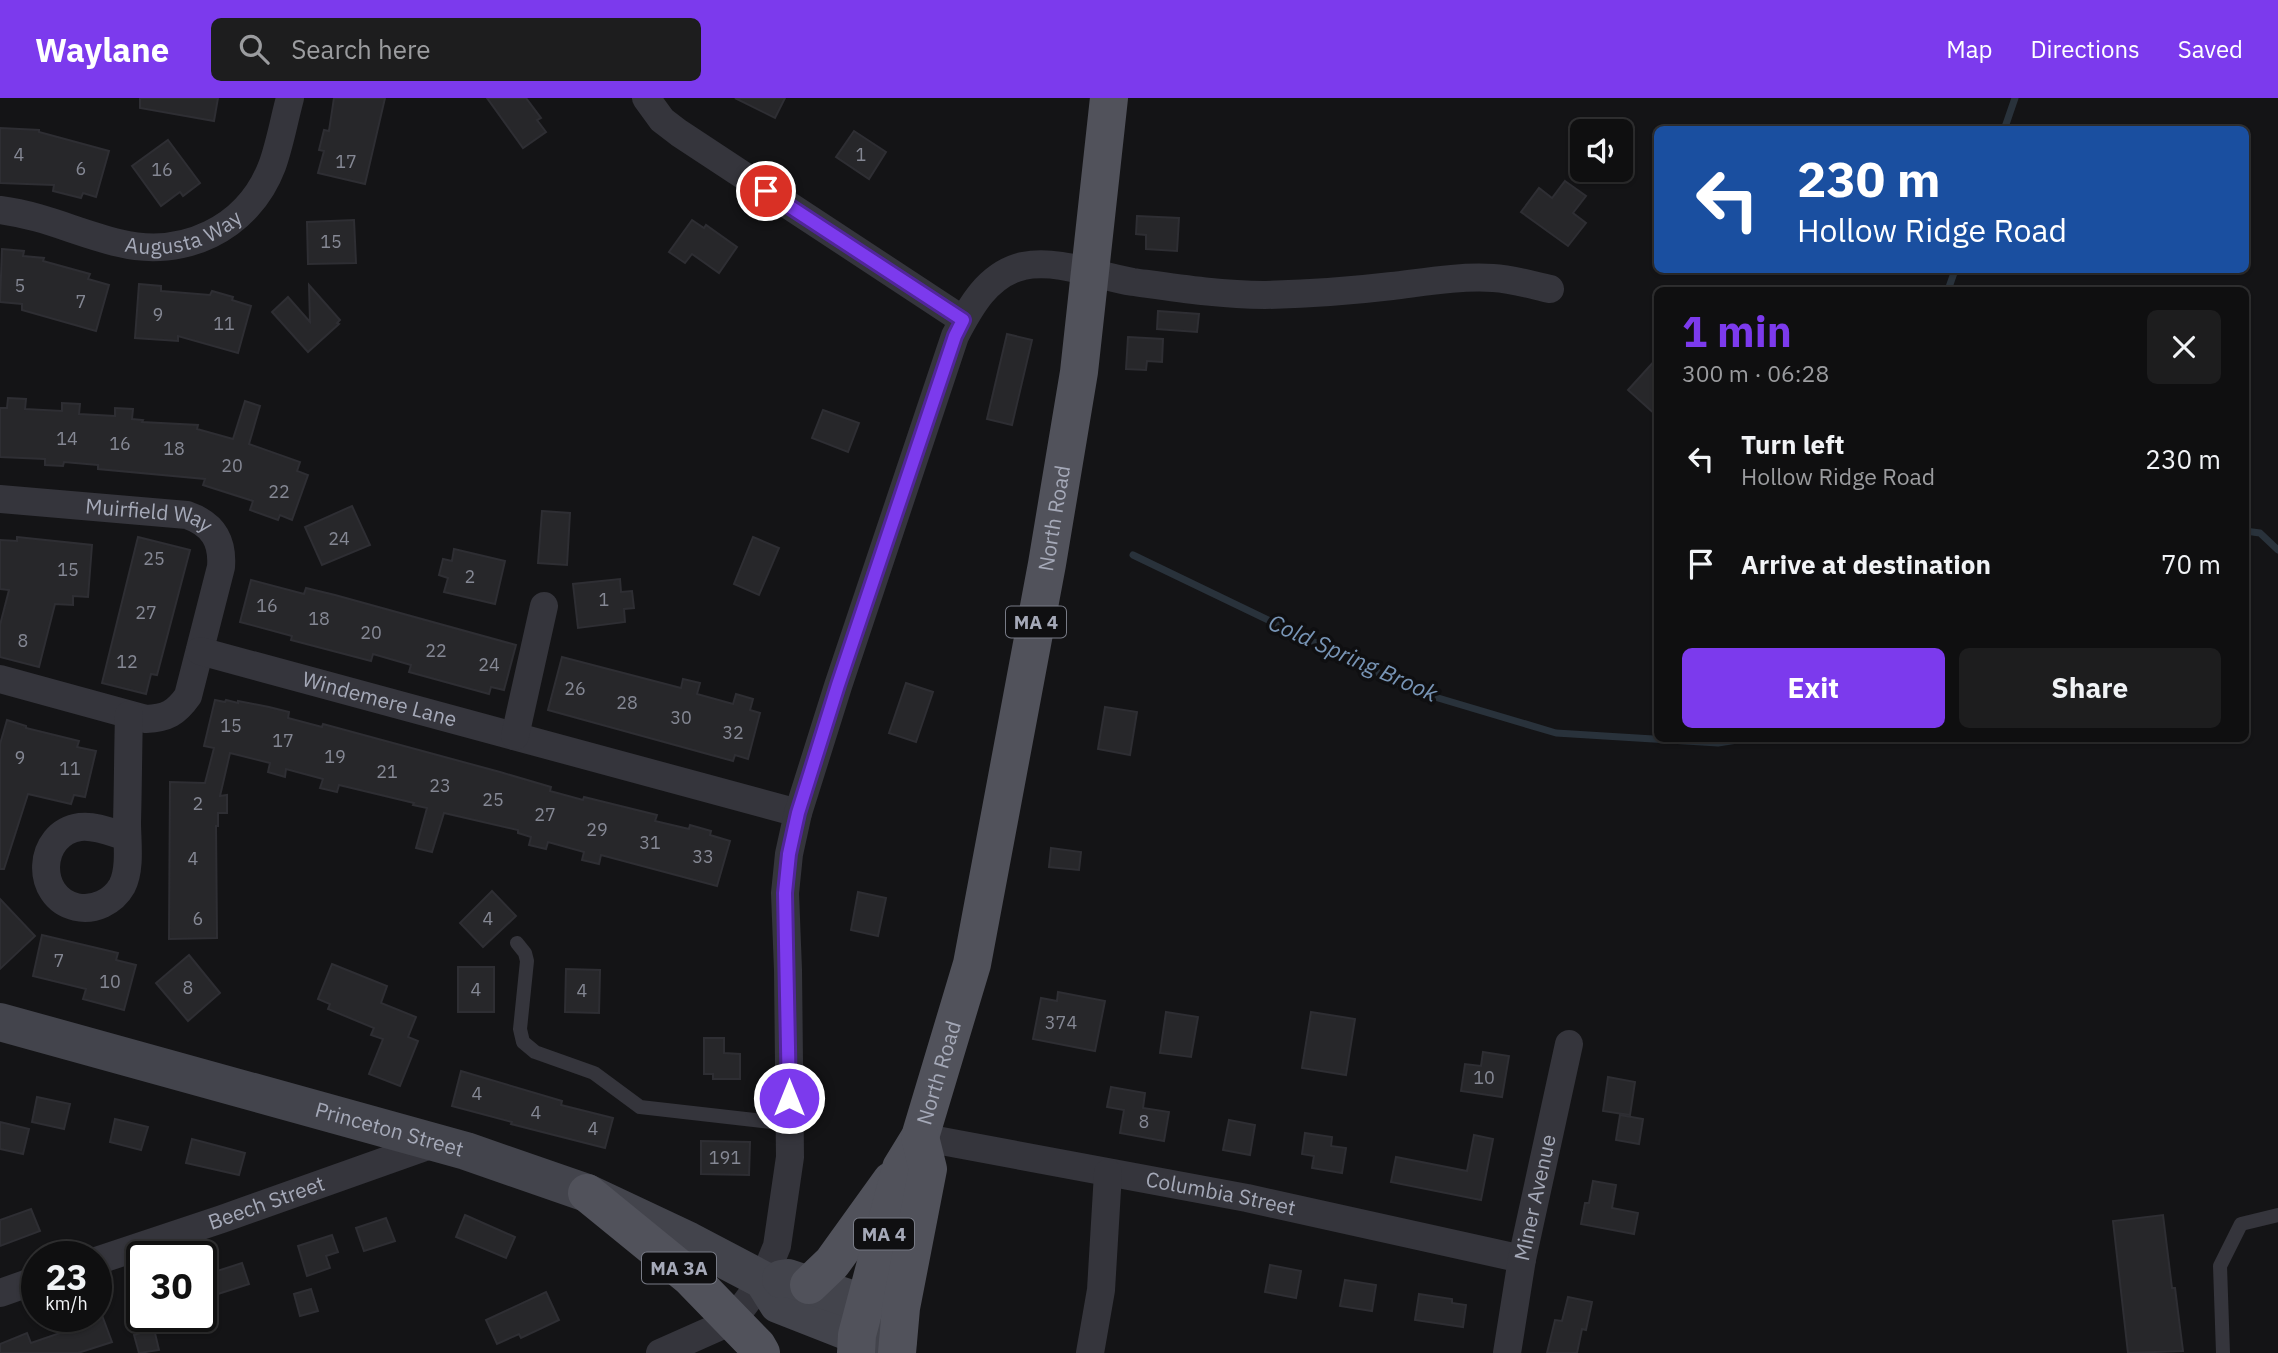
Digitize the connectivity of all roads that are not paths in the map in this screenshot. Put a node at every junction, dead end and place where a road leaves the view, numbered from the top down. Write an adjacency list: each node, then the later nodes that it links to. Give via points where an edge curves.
1 (290, 98): 4 (street, Augusta Way, via 272,166 260,189 225,226 202,239 177,247 148,248)
2 (646, 98): 7 (street, via 679,133)
3 (1109, 98): 5 (main road, North Road / MA 4)
4 (0, 210)
5 (1090, 272): 6 (street, via 1220,294 1353,290 1493,278); 7 (street, via 1041,264 1004,273 986,286); 21 (main road, North Road / MA 4, via 1052,536 972,964)
6 (1550, 289)
7 (963, 320): 14 (street)
8 (0, 499): 10 (street, Muirfield Way, via 187,516 210,527 222,552 221,568)
9 (544, 606): 13 (street)
10 (200, 651): 12 (street, via 188,696 178,710 163,718); 13 (street, Windemere Lane)
11 (0, 679): 12 (street)
12 (129, 715): 15 (street)
13 (515, 736): 14 (street, Windemere Lane)
14 (798, 813): 19 (street, via 785,893)
15 (127, 837)
16 (517, 943): 19 (lane, via 527,961 520,1029 523,1042 535,1052 594,1073 640,1107)
17 (0, 1022): 20 (main road, Princeton Street / MA 3A)
18 (1569, 1044): 26 (street, Miner Avenue)
19 (789, 1124): 27 (street, via 790,1157 777,1246)
20 (436, 1143): 23 (main road, Princeton Street / MA 3A); 25 (street, Beech Street)
21 (910, 1153): 22 (street, Columbia Street); 28 (main road, via 832,1263); 32 (main road, North Road / MA 4, via 928,1169)
22 (1108, 1173): 26 (street, Columbia Street, via 1247,1198); 35 (street, via 1101,1290)
23 (587, 1193): 27 (main road, Princeton Street / MA 3A); 31 (main road, MA 3A, via 690,1277)
24 (2278, 1215): 37 (lane, via 2241,1224 2220,1266)
25 (112, 1256)
26 (1522, 1259): 36 (street, Miner Avenue)
27 (763, 1280): 28 (main road, Princeton Street / MA 3A, via 788,1278); 31 (street); 32 (main road, Princeton Street, via 778,1304)
28 (809, 1285): 32 (main road, Princeton Street / MA 3A)
29 (21, 1286): 30 (street)
30 (0, 1293)
31 (732, 1321): 33 (street); 34 (main road, MA 3A)
32 (879, 1332)
33 (660, 1353)
34 (761, 1353)
35 (1090, 1353)
36 (1507, 1353)
37 (2223, 1353)

